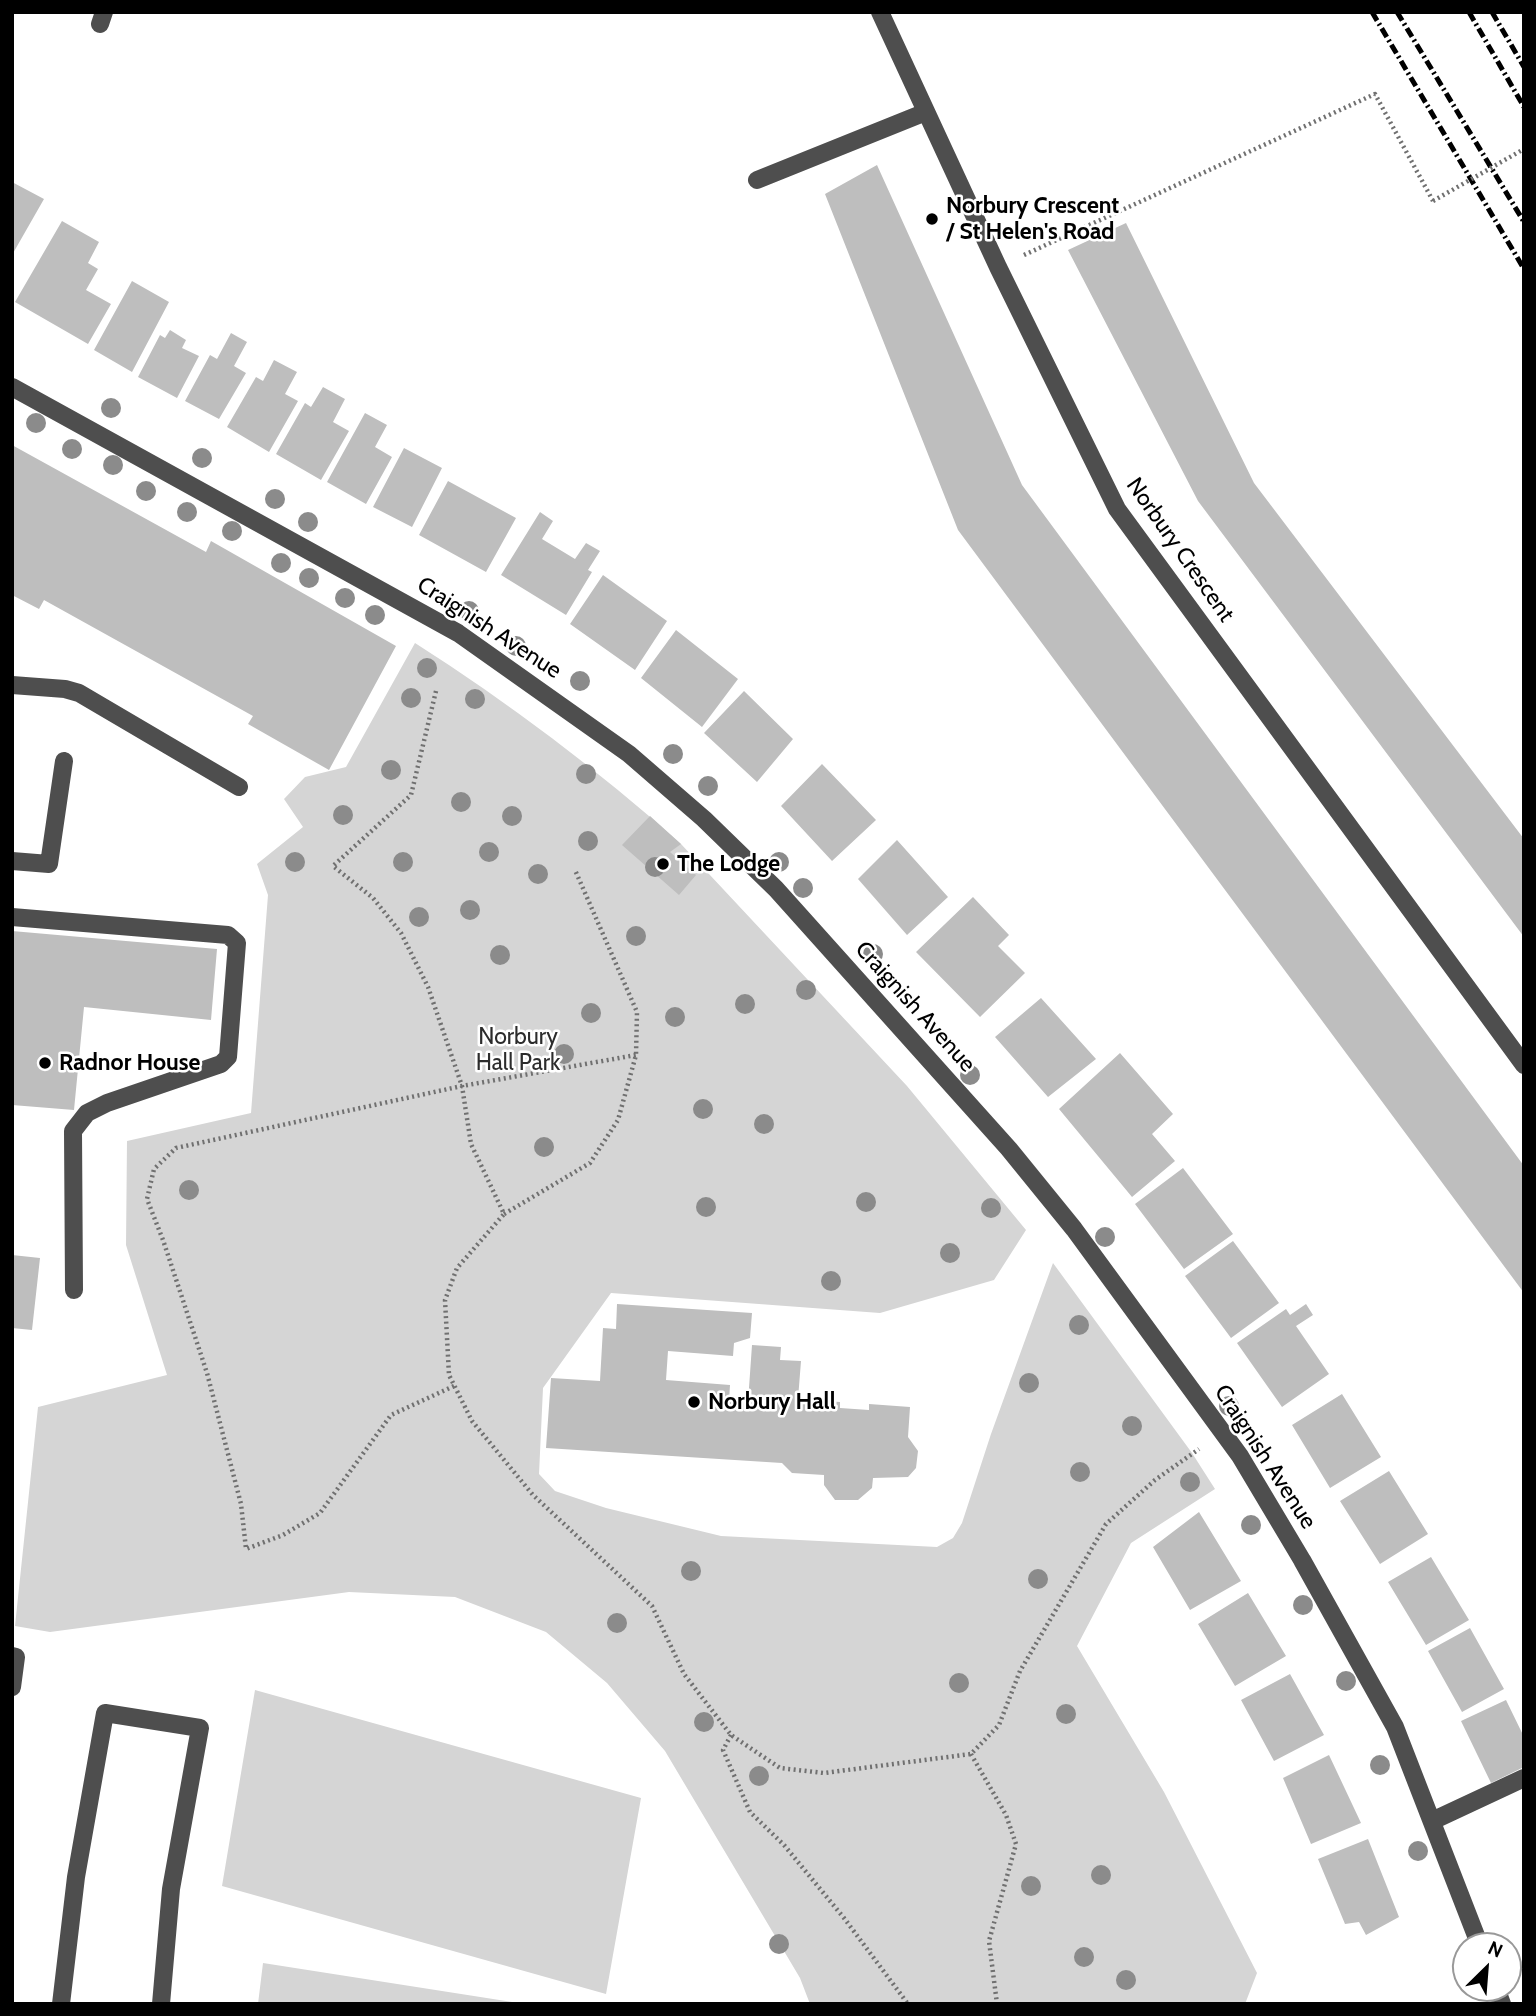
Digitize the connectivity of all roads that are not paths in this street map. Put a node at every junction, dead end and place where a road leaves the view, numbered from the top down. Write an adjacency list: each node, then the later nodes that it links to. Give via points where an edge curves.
1 (880, 12): 2 (street, Norbury Crescent)
2 (926, 112): 3 (street); 10 (street, Norbury Crescent, via 1117,509)
3 (757, 180)
4 (12, 387): 15 (street, Craignish Avenue, via 458,633 629,754 776,889 1009,1149 1074,1229 1240,1456 1395,1727)
5 (12, 685): 7 (street, via 79,693)
6 (64, 761): 8 (street, via 49,864)
7 (239, 787)
8 (12, 860)
9 (12, 917): 11 (street, via 228,935 237,943 228,1057 221,1064 107,1102 87,1113 73,1131)
10 (1524, 1065)
11 (74, 1290)
12 (12, 1656): 13 (street, via 16,1657)
13 (12, 1687)
14 (1524, 1778): 15 (street)
15 (1432, 1821): 16 (street, Craignish Avenue)
16 (1475, 1932)
17 (61, 2004): 18 (street, via 76,1877 105,1713 200,1728 171,1889)
18 (160, 2004)

